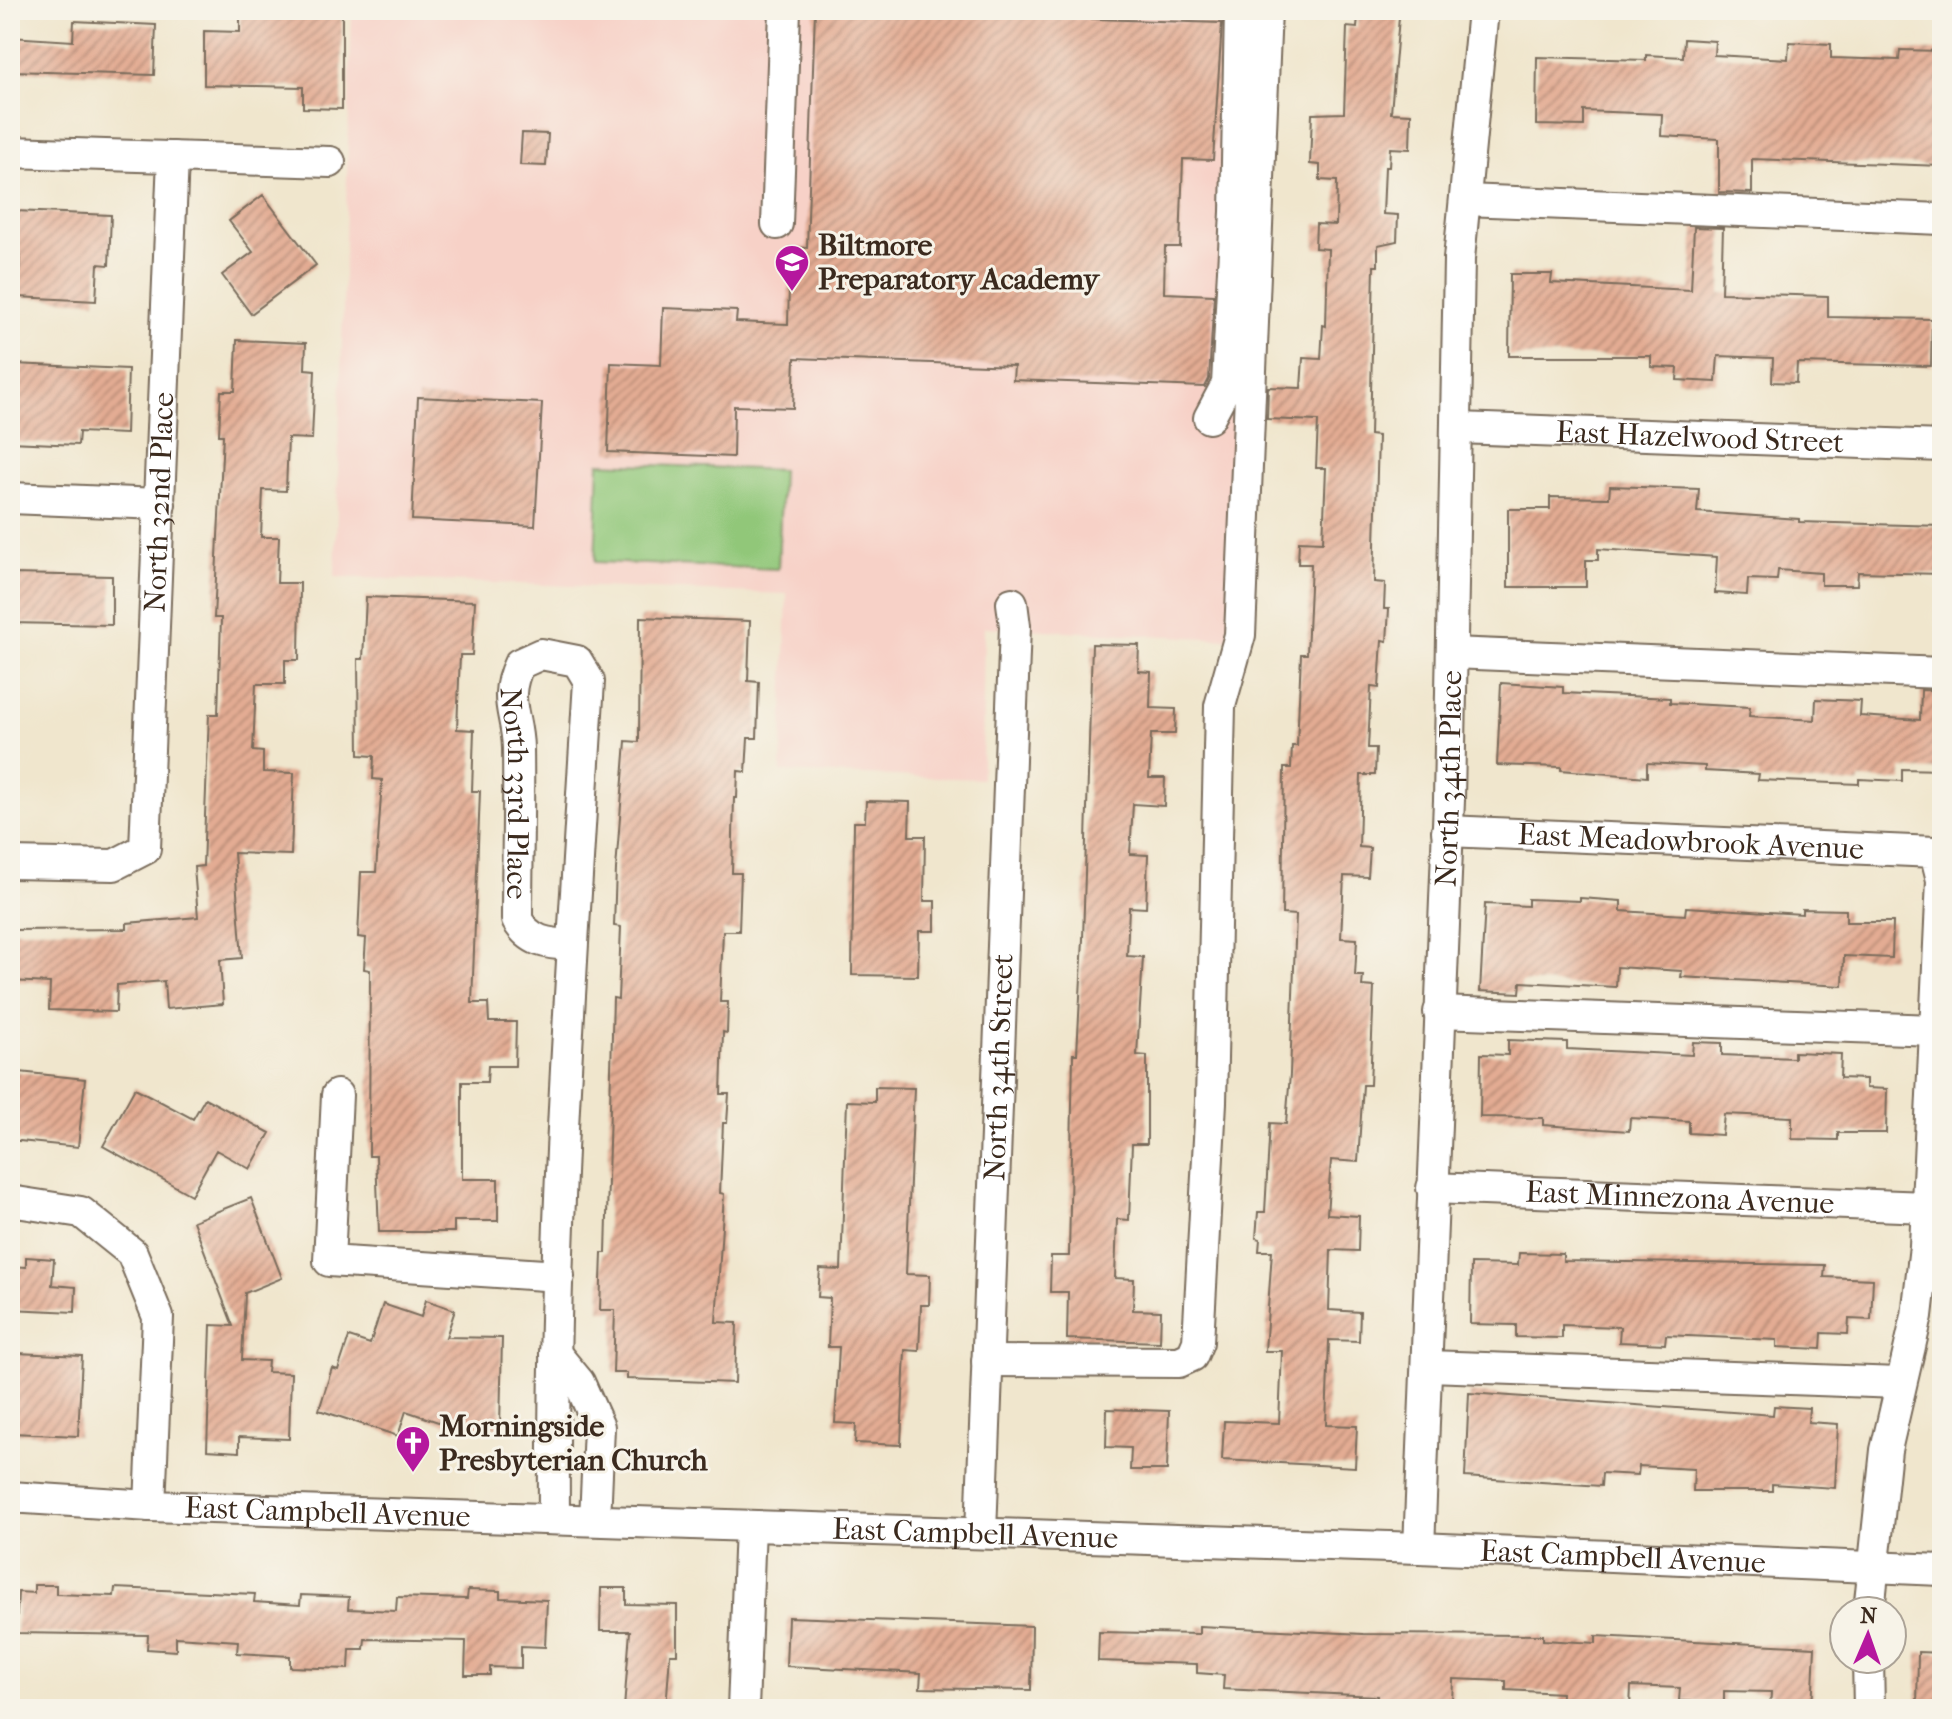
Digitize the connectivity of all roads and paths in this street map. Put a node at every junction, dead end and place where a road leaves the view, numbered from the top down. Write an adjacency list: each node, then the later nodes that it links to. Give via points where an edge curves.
1 (785, 10): 10 (street)
2 (1240, 10): 11 (street, via 1227,384)
3 (1266, 10): 30 (street, via 1240,635 1220,706 1211,1102 1198,1342 1192,1356 1179,1362)
4 (1483, 10): 8 (street, North 34th Place)
5 (10, 152): 6 (street)
6 (173, 157): 7 (street); 15 (street, North 32nd Place)
7 (330, 162)
8 (1465, 200): 9 (street); 12 (street, North 34th Place, via 1459,259)
9 (1942, 219)
10 (777, 224)
11 (1209, 418)
12 (1458, 428): 13 (street, East Hazelwood Street); 17 (street, North 34th Place)
13 (1942, 446)
14 (10, 498): 15 (street)
15 (160, 504): 20 (street, North 32nd Place, via 145,849 114,865)
16 (1012, 603): 30 (street, North 34th Street)
17 (1452, 653): 18 (street); 19 (street, North 34th Place)
18 (1942, 673)
19 (1447, 831): 22 (street, North 34th Place); 23 (street, East Meadowbrook Avenue, via 1935,852 1942,880)
20 (10, 863)
21 (572, 945): 21 (street, North 33rd Place, via 589,681 577,661 541,654 519,664 510,684 518,743 517,920 525,934 544,944); 28 (street, North 33rd Place)
22 (1439, 1012): 23 (street); 25 (street, North 34th Place)
23 (1935, 1030): 27 (street)
24 (337, 1095): 28 (street, via 329,1261)
25 (1432, 1188): 27 (street, East Minnezona Avenue); 31 (street, North 34th Place)
26 (10, 1201): 36 (street, via 81,1212 132,1253 158,1317)
27 (1927, 1207): 32 (street, via 1917,1316)
28 (559, 1276): 29 (street, North 33rd Place)
29 (555, 1353): 33 (street, North 33rd Place); 34 (street)
30 (987, 1361): 40 (street, North 34th Street)
31 (1428, 1366): 32 (street); 41 (street, North 34th Place)
32 (1899, 1383): 42 (street)
33 (554, 1408): 34 (street); 37 (street, North 33rd Place)
34 (592, 1408): 38 (street, via 599,1427)
35 (10, 1497): 36 (street, East Campbell Avenue)
36 (150, 1506): 37 (street, East Campbell Avenue)
37 (554, 1519): 38 (street, East Campbell Avenue)
38 (595, 1520): 39 (street, East Campbell Avenue)
39 (750, 1526): 40 (street, East Campbell Avenue); 46 (street)
40 (981, 1533): 41 (street, East Campbell Avenue)
41 (1419, 1548): 42 (street, East Campbell Avenue)
42 (1874, 1567): 43 (street, East Campbell Avenue); 44 (street)
43 (1942, 1570)
44 (1871, 1595)
45 (1868, 1675): 47 (street)
46 (743, 1709)
47 (1869, 1709)

